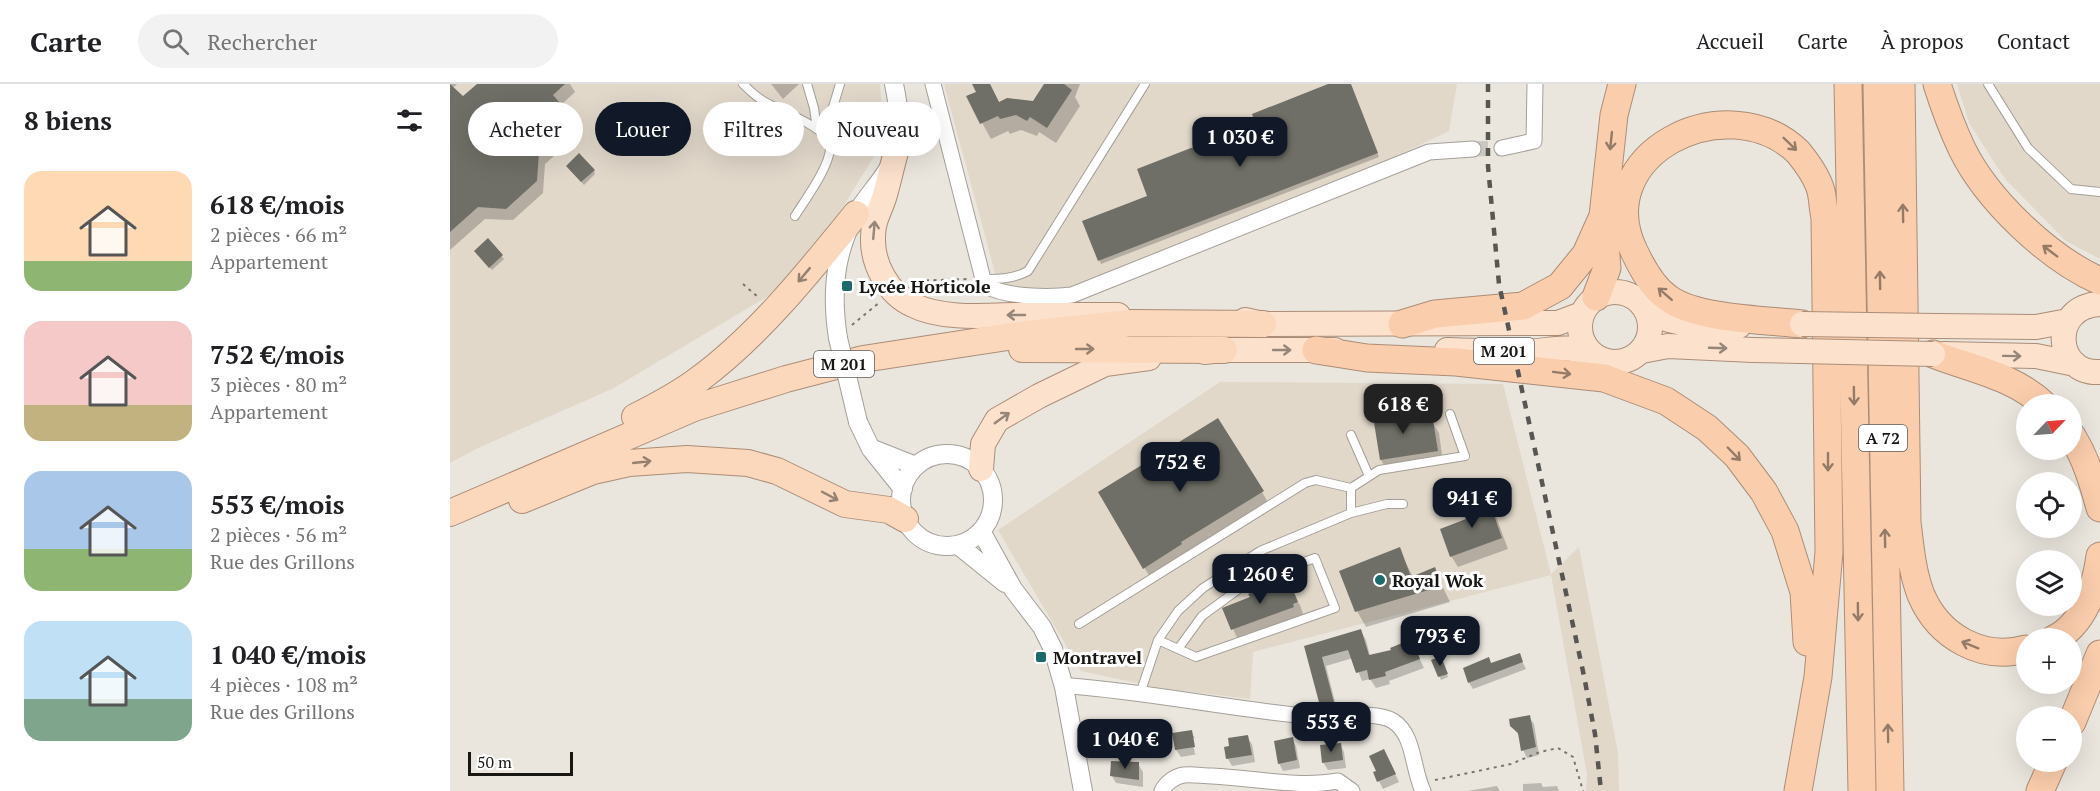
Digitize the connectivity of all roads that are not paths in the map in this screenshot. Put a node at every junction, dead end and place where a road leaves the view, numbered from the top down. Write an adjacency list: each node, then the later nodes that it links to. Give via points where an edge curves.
1 (743, 84): 17 (lane, via 765,102)
2 (807, 84): 16 (lane)
3 (840, 84): 14 (lane)
4 (894, 84): 15 (street)
5 (933, 84): 27 (street)
6 (1145, 84): 27 (lane, via 1029,271 1006,279)
7 (1535, 84): 19 (street, via 1534,141)
8 (1622, 84): 26 (highway, one-way to 26, via 1614,115)
9 (1848, 84): 81 (highway, A 72, one-way to 81)
10 (1877, 84): 82 (highway, A 72, one-way to 10)
11 (1901, 84): 69 (highway, one-way to 11, via 1992,652 1953,637 1935,619 1921,595 1912,565 1907,522)
12 (1937, 84): 28 (highway, one-way to 12, via 2044,247 1989,189 1963,151)
13 (1988, 84): 23 (lane, via 2028,148 2071,189)
14 (835, 102)
15 (896, 102)
16 (816, 122)
17 (816, 128)
18 (1473, 148): 27 (street, via 1429,152 1072,295 997,292 986,286)
19 (1502, 148)
20 (827, 156): 25 (lane)
21 (893, 156): 24 (street)
22 (895, 156): 33 (main road, one-way to 22, via 1221,314 978,316 912,305 884,278 873,240 875,218)
23 (2100, 192)
24 (856, 214): 46 (street, bridge, via 836,265 833,304 858,422); 53 (highway, one-way to 53, via 783,301 698,380)
25 (795, 216)
26 (1603, 216): 30 (highway, via 1607,267); 34 (highway, via 1586,254 1560,286 1523,306 1435,314)
27 (983, 279)
28 (2100, 281)
29 (2100, 304): 32 (main road, via 2081,308)
30 (1589, 306): 31 (main road, via 1605,293 1627,293 1638,299); 34 (main road, M 201, via 1558,323); 40 (main road, via 1580,326 1585,346)
31 (1648, 313): 35 (main road, via 1670,322 1703,327); 38 (main road, via 1651,335)
32 (2068, 321): 35 (main road, bridge, via 2036,327); 41 (main road, via 2064,327 2064,349)
33 (1263, 324): 34 (main road, M 201); 53 (highway, M 201, via 1131,323 1026,334 863,359 694,408)
34 (1402, 324)
35 (1802, 324): 74 (highway, one-way to 74, via 1702,313 1668,299 1644,273 1627,238 1624,206 1632,177 1647,152 1668,134 1696,120 1730,115 1764,124 1789,141 1809,165 1821,190 1825,230 1828,552 1818,677)
36 (1224, 350): 37 (main road, M 201, one-way to 37); 49 (main road, one-way to 36, via 983,444 996,420 1058,387 1105,364); 59 (highway, M 201, one-way to 36, via 561,473 700,416 859,369 1024,348)
37 (1316, 350): 40 (main road, M 201, via 1526,352 1566,348); 74 (highway, one-way to 74, via 1367,358 1456,362 1604,378 1666,401 1707,428 1737,456 1764,492 1785,531 1804,592 1809,676)
38 (1642, 351): 39 (main road, one-way to 39, bridge, via 1668,346); 40 (main road, via 1617,363)
39 (1933, 354): 41 (main road, one-way to 41, via 2036,356); 43 (highway, via 1986,372)
40 (1593, 355)
41 (2075, 364): 42 (main road)
42 (2100, 372)
43 (2031, 394)
44 (1450, 414): 50 (lane, via 1465,456 1379,470)
45 (1351, 435): 50 (lane)
46 (871, 449): 48 (street); 52 (street)
47 (2082, 453): 55 (highway)
48 (916, 466): 49 (street, via 942,454 970,460); 52 (street)
49 (981, 469): 60 (street, via 989,481 993,500 989,520)
50 (1369, 476): 51 (lane)
51 (1351, 488): 57 (lane); 65 (lane, via 1316,480 1305,483)
52 (903, 489): 58 (street)
53 (490, 495): 56 (highway, M 201)
54 (1403, 504): 57 (lane)
55 (2100, 508)
56 (450, 513)
57 (1351, 513): 67 (lane, via 1260,551 1203,588 1178,611)
58 (905, 519): 61 (highway, one-way to 58, via 593,471 629,463 687,459 748,463 777,471 845,504 888,510); 62 (street, via 927,541 942,546)
59 (450, 525)
60 (981, 531): 62 (street); 64 (street)
61 (450, 532)
62 (958, 545): 64 (street)
63 (2100, 556): 66 (highway, via 2088,601)
64 (1013, 589): 71 (street, via 1042,627)
65 (1079, 624)
66 (2068, 628)
67 (1158, 640): 68 (lane); 72 (lane)
68 (1178, 649): 68 (lane, via 1202,616 1247,583 1315,558 1335,608 1196,657)
69 (2016, 652)
70 (2100, 654): 73 (highway)
71 (1064, 687): 72 (street); 77 (street)
72 (1140, 694): 76 (street, via 1309,717 1376,716 1392,720 1408,740)
73 (2079, 706)
74 (1803, 758): 80 (highway)
75 (2049, 772): 83 (highway)
76 (1421, 787)
77 (1083, 791)
78 (1162, 791): 79 (street, via 1170,781 1182,776 1338,781)
79 (1352, 791)
80 (1798, 791)
81 (1862, 791)
82 (1890, 791)
83 (2040, 791)

